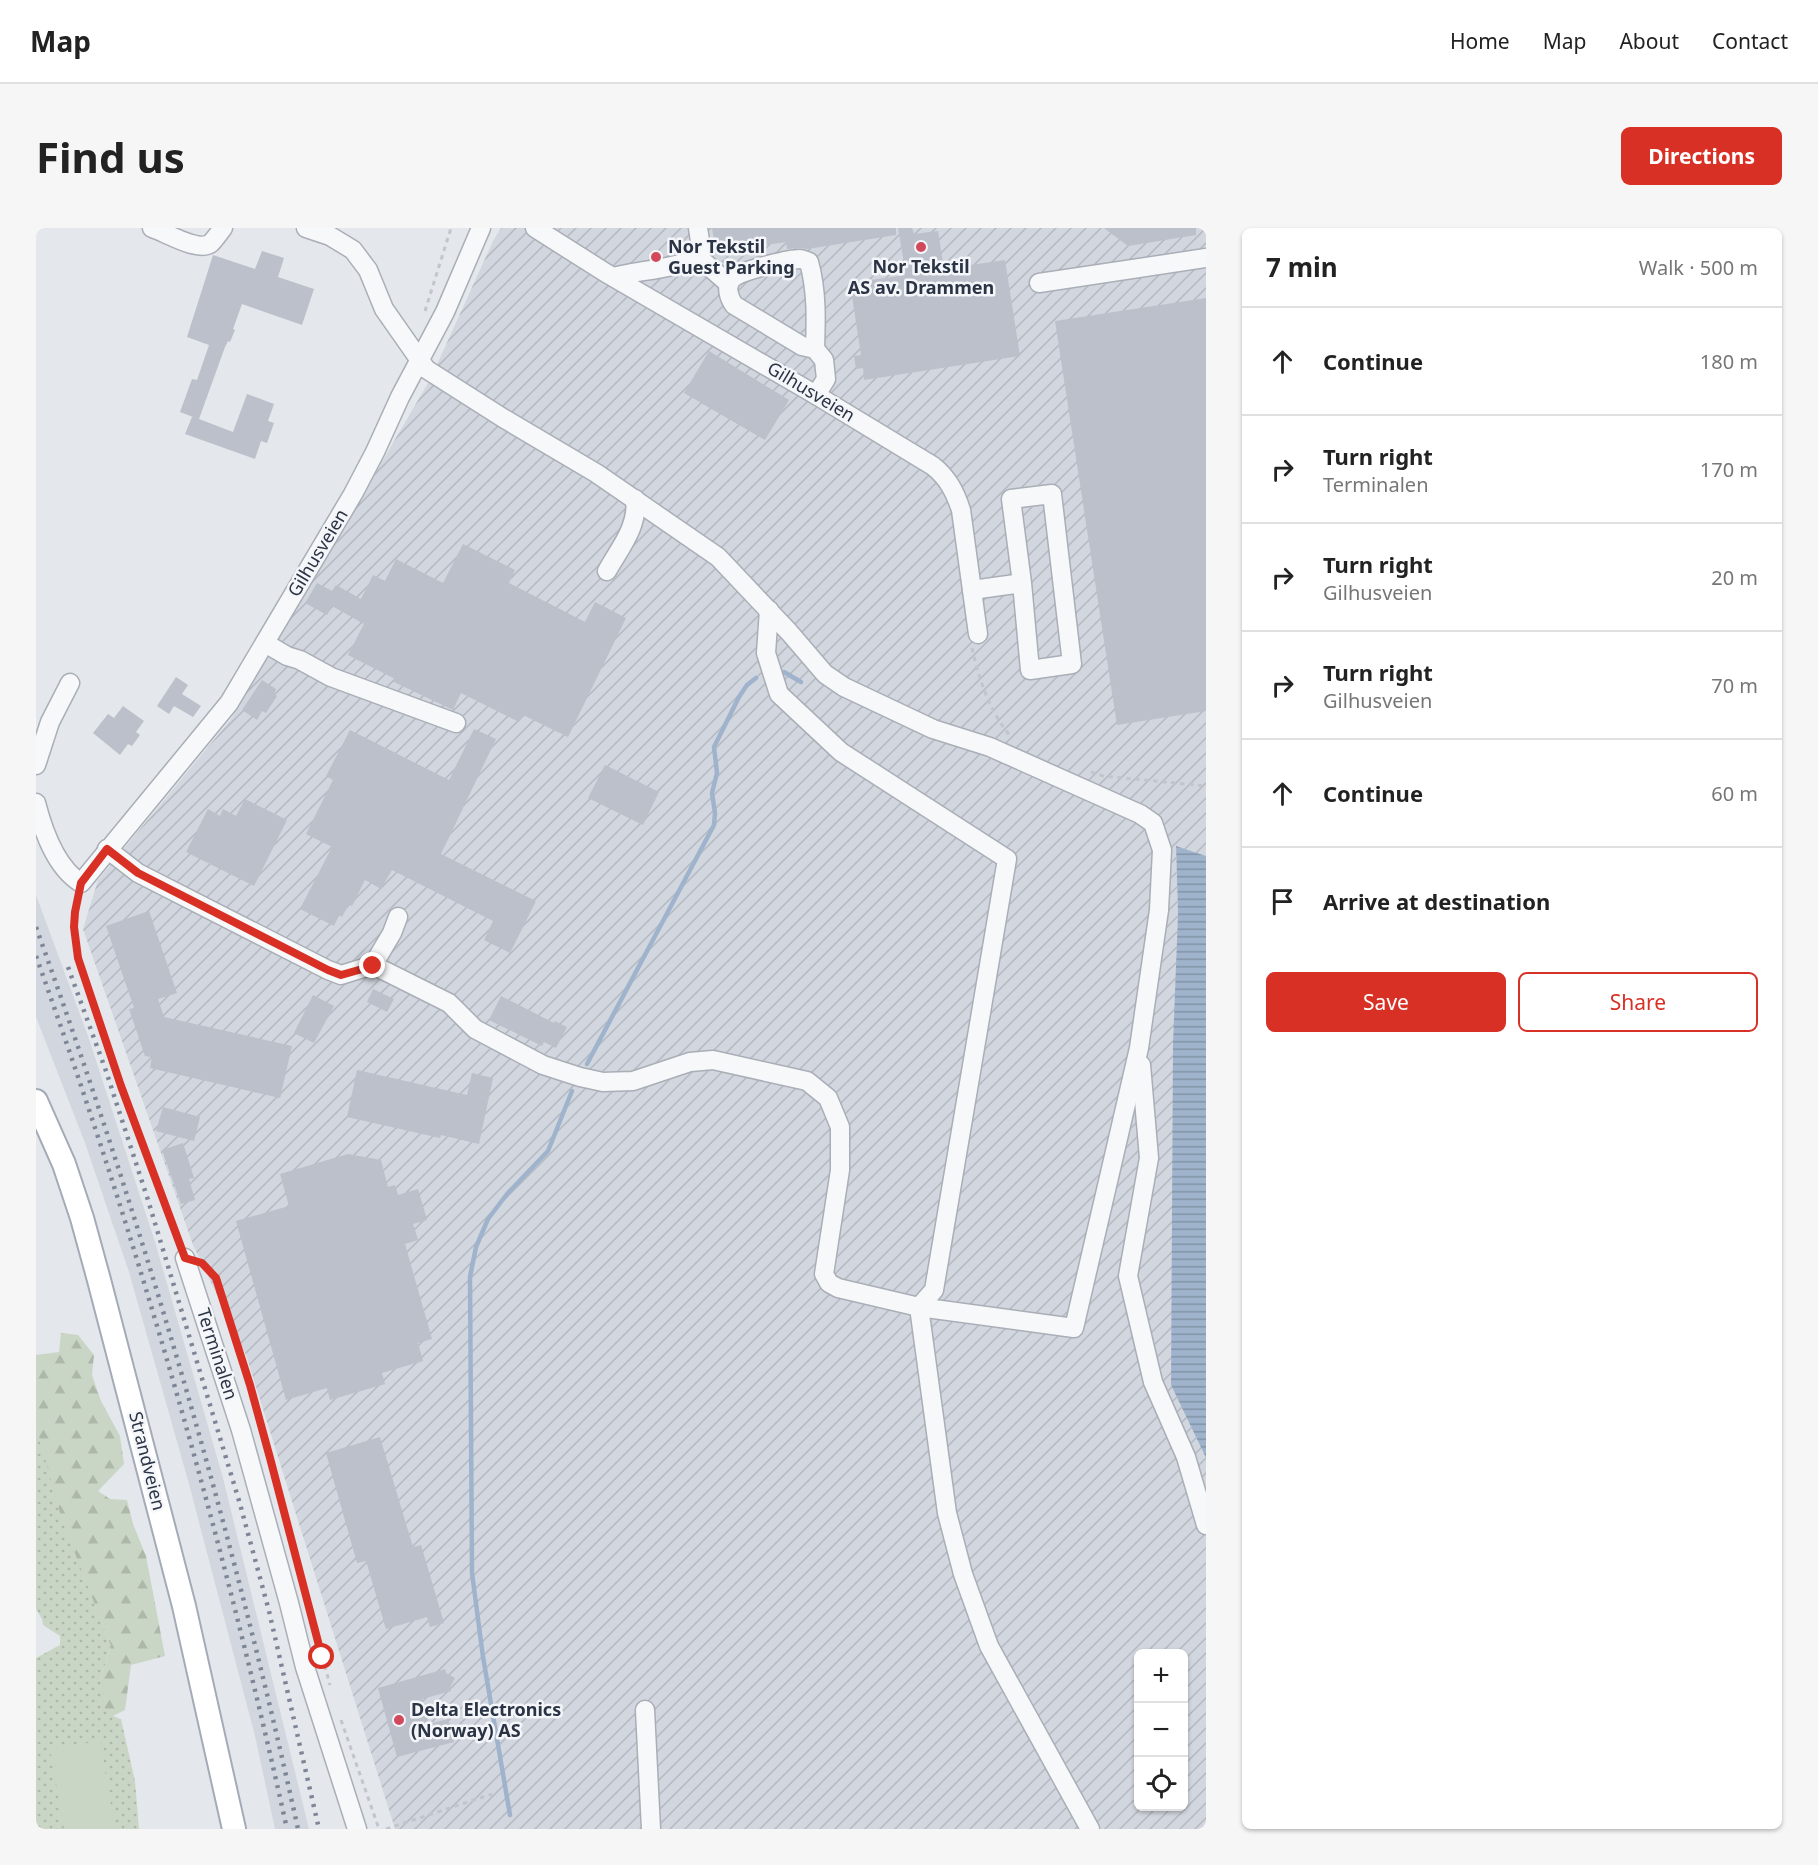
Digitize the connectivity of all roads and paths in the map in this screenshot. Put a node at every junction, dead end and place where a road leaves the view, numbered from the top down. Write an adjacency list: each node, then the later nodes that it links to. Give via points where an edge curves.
1 (152, 228): 2 (street, via 203,246 210,244)
2 (223, 228)
3 (306, 228): 15 (street, via 352,250 368,270 384,309)
4 (451, 228): 13 (path)
5 (481, 228): 15 (street, Gilhusveien, via 445,312)
6 (535, 228): 10 (street, Gilhusveien)
7 (698, 228): 8 (street)
8 (697, 256): 10 (street, via 676,265); 12 (street)
9 (1206, 258): 11 (street)
10 (614, 277): 16 (street, Gilhusveien)
11 (1039, 283)
12 (729, 284): 14 (street, via 734,305 802,346); 14 (street, via 732,278 754,268 802,259 809,262 815,302)
13 (425, 312)
14 (815, 349): 16 (street, via 824,360 826,379)
15 (419, 360): 17 (street, via 426,369); 23 (street, Gilhusveien, via 353,494)
16 (816, 395): 20 (street, Gilhusveien, via 933,466 949,482 961,510)
17 (635, 499): 18 (street, via 636,515 631,529); 21 (street, via 718,557)
18 (607, 571)
19 (1022, 583): 19 (street, via 1011,499 1052,494 1072,664 1030,670); 20 (street)
20 (972, 591): 22 (street, Gilhusveien)
21 (769, 610): 35 (street, via 825,674 844,687 933,729 990,747 1153,823 1162,850 1159,910); 38 (street, via 765,652 779,693 841,752 1007,859 934,1290)
22 (975, 640): 26 (path, via 976,666 989,706 1010,737)
23 (265, 643): 25 (street, via 331,677); 31 (street, Gilhusveien, via 229,703)
24 (70, 683): 27 (street, via 50,722)
25 (456, 723)
26 (1020, 742)
27 (36, 765)
28 (1081, 769): 29 (path, via 1103,776)
29 (1206, 786)
30 (36, 802): 32 (street, via 58,858)
31 (107, 849): 32 (street, Gilhusveien); 34 (street, via 138,873 313,963 341,975)
32 (81, 883): 37 (path, via 74,927 78,958)
33 (398, 917): 34 (street)
34 (373, 966): 38 (street, via 449,1003 475,1029 543,1065 580,1077 603,1082 633,1081 690,1062 713,1060 807,1080 828,1098 840,1127 840,1170 824,1274 838,1288)
35 (1139, 1048): 38 (street, via 1074,1328); 39 (street, via 1149,1158 1128,1276 1153,1382 1186,1457)
36 (36, 1101): 46 (main road, Strandveien, via 64,1164 99,1280 184,1606)
37 (185, 1258): 40 (path, via 202,1263 216,1278 250,1385); 47 (street, Terminalen, via 241,1430 305,1667)
38 (919, 1307): 51 (street, via 947,1513 963,1574 989,1646)
39 (1206, 1525)
40 (304, 1588)
41 (312, 1618): 42 (path)
42 (333, 1694)
43 (645, 1710): 50 (street)
44 (339, 1714): 48 (path)
45 (492, 1794): 49 (path)
46 (234, 1829)
47 (357, 1829)
48 (379, 1829)
49 (386, 1829)
50 (651, 1829)
51 (1090, 1829)

